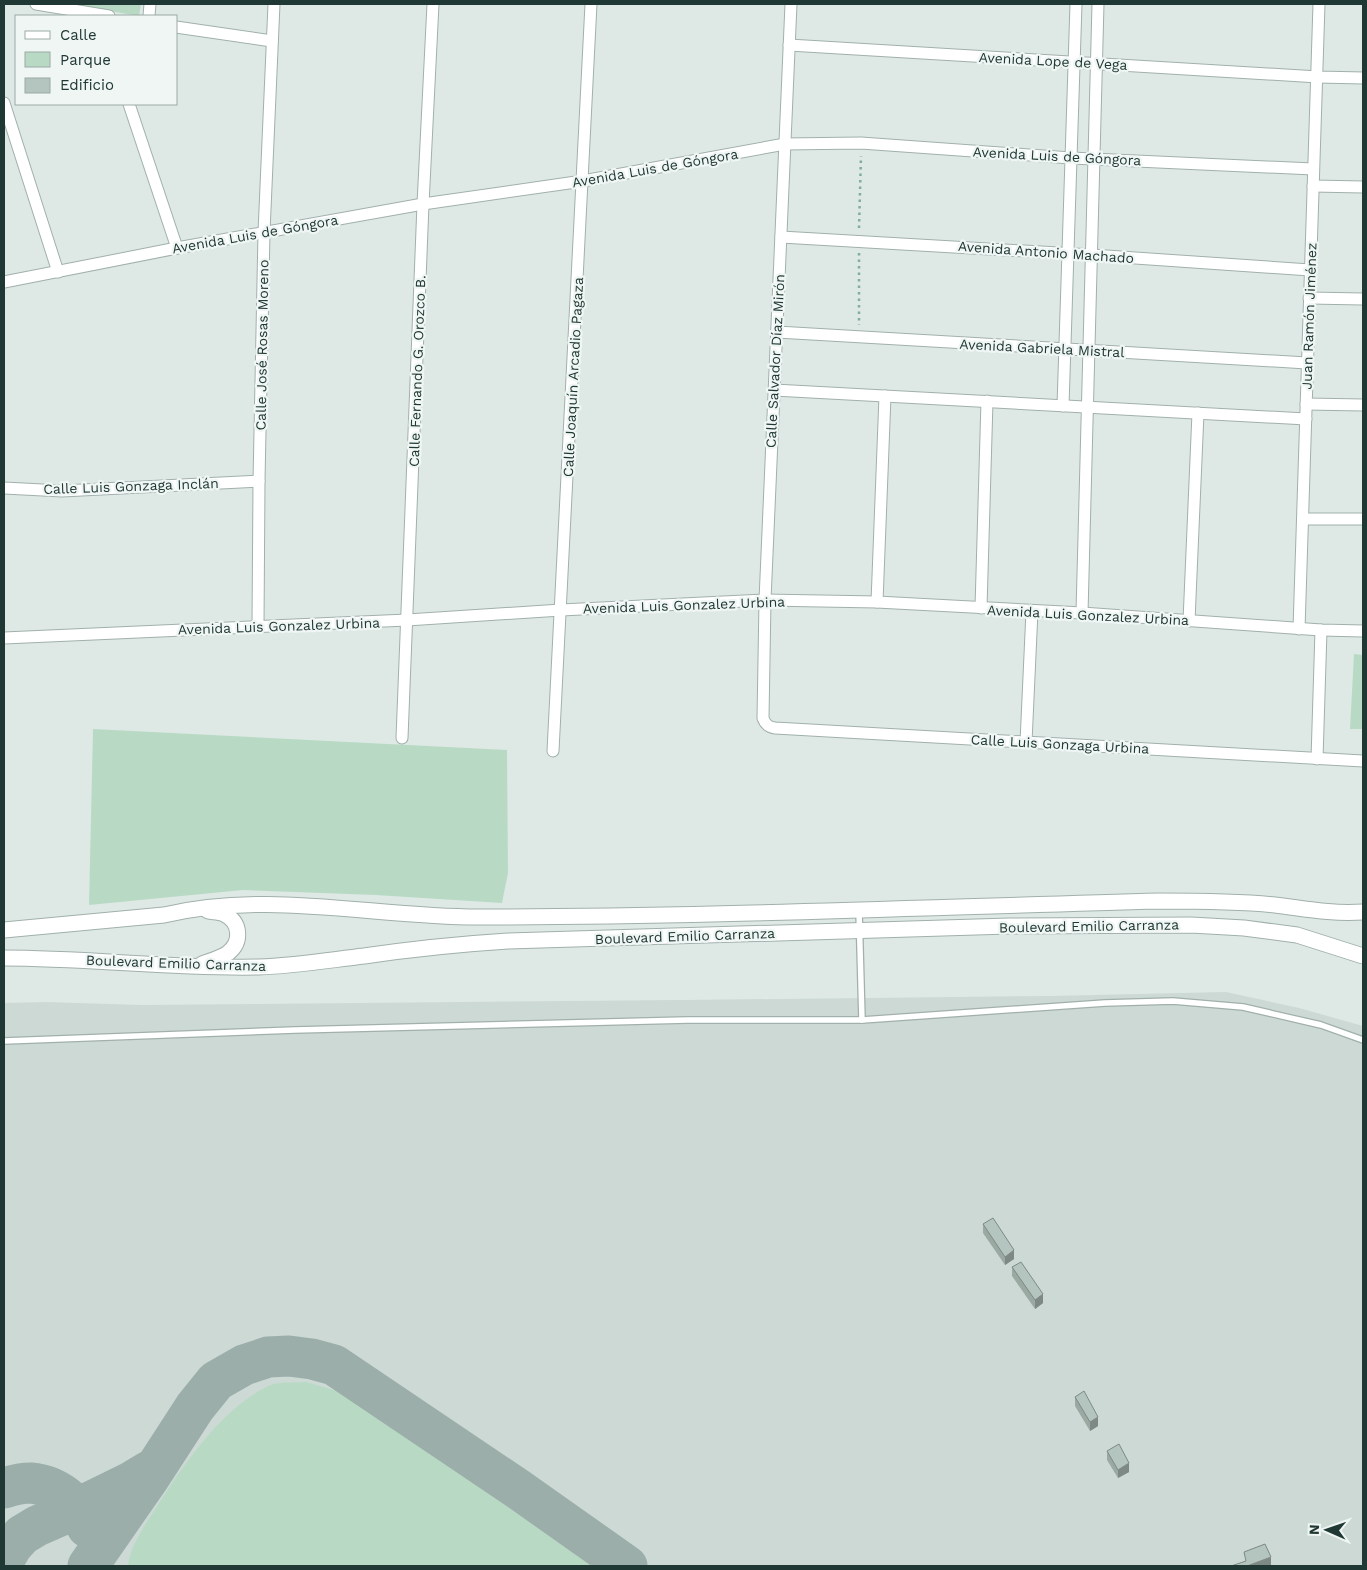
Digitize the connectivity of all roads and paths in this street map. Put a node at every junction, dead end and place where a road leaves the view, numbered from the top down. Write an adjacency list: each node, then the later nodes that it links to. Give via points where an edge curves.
1 (36, 4): 9 (street)
2 (274, 4): 11 (street, Calle José Rosas Moreno)
3 (433, 4): 26 (street, Calle Fernando G. Orozco B.)
4 (591, 4): 23 (street, Calle Joaquín Arcadio Pagaza)
5 (791, 4): 12 (street, Calle Salvador Díaz Mirón)
6 (1076, 4): 13 (street)
7 (1098, 4): 14 (street)
8 (1319, 4): 15 (street, Juan Ramón Jiménez)
9 (97, 15)
10 (178, 27): 11 (street)
11 (272, 41): 27 (street, Calle José Rosas Moreno)
12 (789, 45): 13 (street, Avenida Lope de Vega); 19 (street, Calle Salvador Díaz Mirón)
13 (1074, 62): 14 (street, Avenida Lope de Vega); 20 (street)
14 (1097, 63): 15 (street, Avenida Lope de Vega); 21 (street)
15 (1318, 77): 16 (street, Avenida Lope de Vega); 22 (street, Juan Ramón Jiménez)
16 (1363, 78)
17 (4, 103): 33 (street)
18 (129, 105): 29 (street)
19 (785, 144): 20 (street, Avenida Luis de Góngora, via 861,143); 23 (street, Avenida Luis de Góngora); 28 (street, Calle Salvador Díaz Mirón)
20 (1071, 158): 21 (street, Avenida Luis de Góngora); 30 (street)
21 (1094, 158): 22 (street, Avenida Luis de Góngora); 31 (street)
22 (1313, 169): 24 (street, Juan Ramón Jiménez)
23 (582, 181): 26 (street, Avenida Luis de Góngora); 57 (street, Calle Joaquín Arcadio Pagaza)
24 (1313, 186): 25 (street); 32 (street, Juan Ramón Jiménez)
25 (1363, 187)
26 (423, 204): 27 (street, Avenida Luis de Góngora); 60 (street, Calle Fernando G. Orozco B.)
27 (264, 232): 29 (street, Avenida Luis de Góngora); 50 (street, Calle José Rosas Moreno)
28 (781, 237): 30 (street, Avenida Antonio Machado); 37 (street, Calle Salvador Díaz Mirón)
29 (177, 248): 33 (street, Avenida Luis de Góngora)
30 (1068, 254): 31 (street, Avenida Antonio Machado); 38 (street)
31 (1092, 255): 32 (street, Avenida Antonio Machado); 39 (street)
32 (1310, 270): 35 (street, Juan Ramón Jiménez)
33 (58, 272): 34 (street, Avenida Luis de Góngora)
34 (4, 282)
35 (1309, 298): 36 (street); 40 (street, Juan Ramón Jiménez)
36 (1363, 299)
37 (777, 332): 38 (street, Avenida Gabriela Mistral); 41 (street, Calle Salvador Díaz Mirón)
38 (1065, 349): 39 (street, Avenida Gabriela Mistral); 46 (street)
39 (1090, 350): 40 (street, Avenida Gabriela Mistral); 47 (street)
40 (1307, 363): 44 (street, Juan Ramón Jiménez)
41 (774, 390): 42 (street); 54 (street, Calle Salvador Díaz Mirón)
42 (885, 396): 43 (street); 55 (street)
43 (987, 401): 46 (street); 56 (street)
44 (1306, 404): 45 (street); 49 (street, Juan Ramón Jiménez)
45 (1363, 404)
46 (1063, 406): 47 (street)
47 (1089, 407): 48 (street); 59 (street)
48 (1198, 413): 49 (street); 61 (street)
49 (1306, 419): 52 (street, Juan Ramón Jiménez)
50 (258, 481): 51 (street, Calle Luis Gonzaga Inclán, via 62,491); 62 (street, Calle José Rosas Moreno)
51 (4, 488)
52 (1303, 519): 53 (street); 63 (street, Juan Ramón Jiménez)
53 (1363, 519)
54 (765, 600): 55 (street, Avenida Luis Gonzalez Urbina); 57 (street, Avenida Luis Gonzalez Urbina); 67 (street, Calle Salvador Díaz Mirón)
55 (877, 602): 56 (street, Avenida Luis Gonzalez Urbina)
56 (981, 608): 58 (street, Avenida Luis Gonzalez Urbina)
57 (561, 610): 60 (street, Avenida Luis Gonzalez Urbina); 70 (street, Calle Joaquín Arcadio Pagaza)
58 (1032, 611): 59 (street, Avenida Luis Gonzalez Urbina); 69 (street)
59 (1082, 613): 61 (street, Avenida Luis Gonzalez Urbina)
60 (407, 620): 62 (street, Avenida Luis Gonzalez Urbina); 68 (street, Calle Fernando G. Orozco B.)
61 (1189, 621): 63 (street, Avenida Luis Gonzalez Urbina)
62 (258, 626): 66 (street, Avenida Luis Gonzalez Urbina)
63 (1299, 629): 64 (street, Avenida Luis Gonzalez Urbina)
64 (1321, 630): 65 (street, Avenida Luis Gonzalez Urbina); 71 (street)
65 (1363, 631)
66 (4, 638)
67 (762, 718): 69 (street, Calle Luis Gonzaga Urbina, via 765,724 775,728)
68 (402, 738)
69 (1026, 742): 71 (street, Calle Luis Gonzaga Urbina)
70 (553, 751)
71 (1317, 759): 72 (street, Calle Luis Gonzaga Urbina)
72 (1363, 761)
73 (190, 909): 74 (street, Boulevard Emilio Carranza, via 304,906 445,917 596,917); 76 (street, Boulevard Emilio Carranza, via 164,915); 80 (street, via 223,914 238,927 238,937 228,953)
74 (859, 909): 75 (street, Boulevard Emilio Carranza, via 1214,901 1275,905 1323,913); 77 (lane)
75 (1363, 912)
76 (4, 930)
77 (859, 930): 78 (street, Boulevard Emilio Carranza, via 1208,926 1297,935); 80 (street, Boulevard Emilio Carranza, via 508,940 260,967); 81 (lane)
78 (1363, 956)
79 (4, 958): 80 (street, Boulevard Emilio Carranza)
80 (199, 966)
81 (862, 1020): 82 (lane, via 1173,1001 1243,1007 1321,1024); 83 (lane, via 678,1020)
82 (1363, 1040)
83 (4, 1041)

